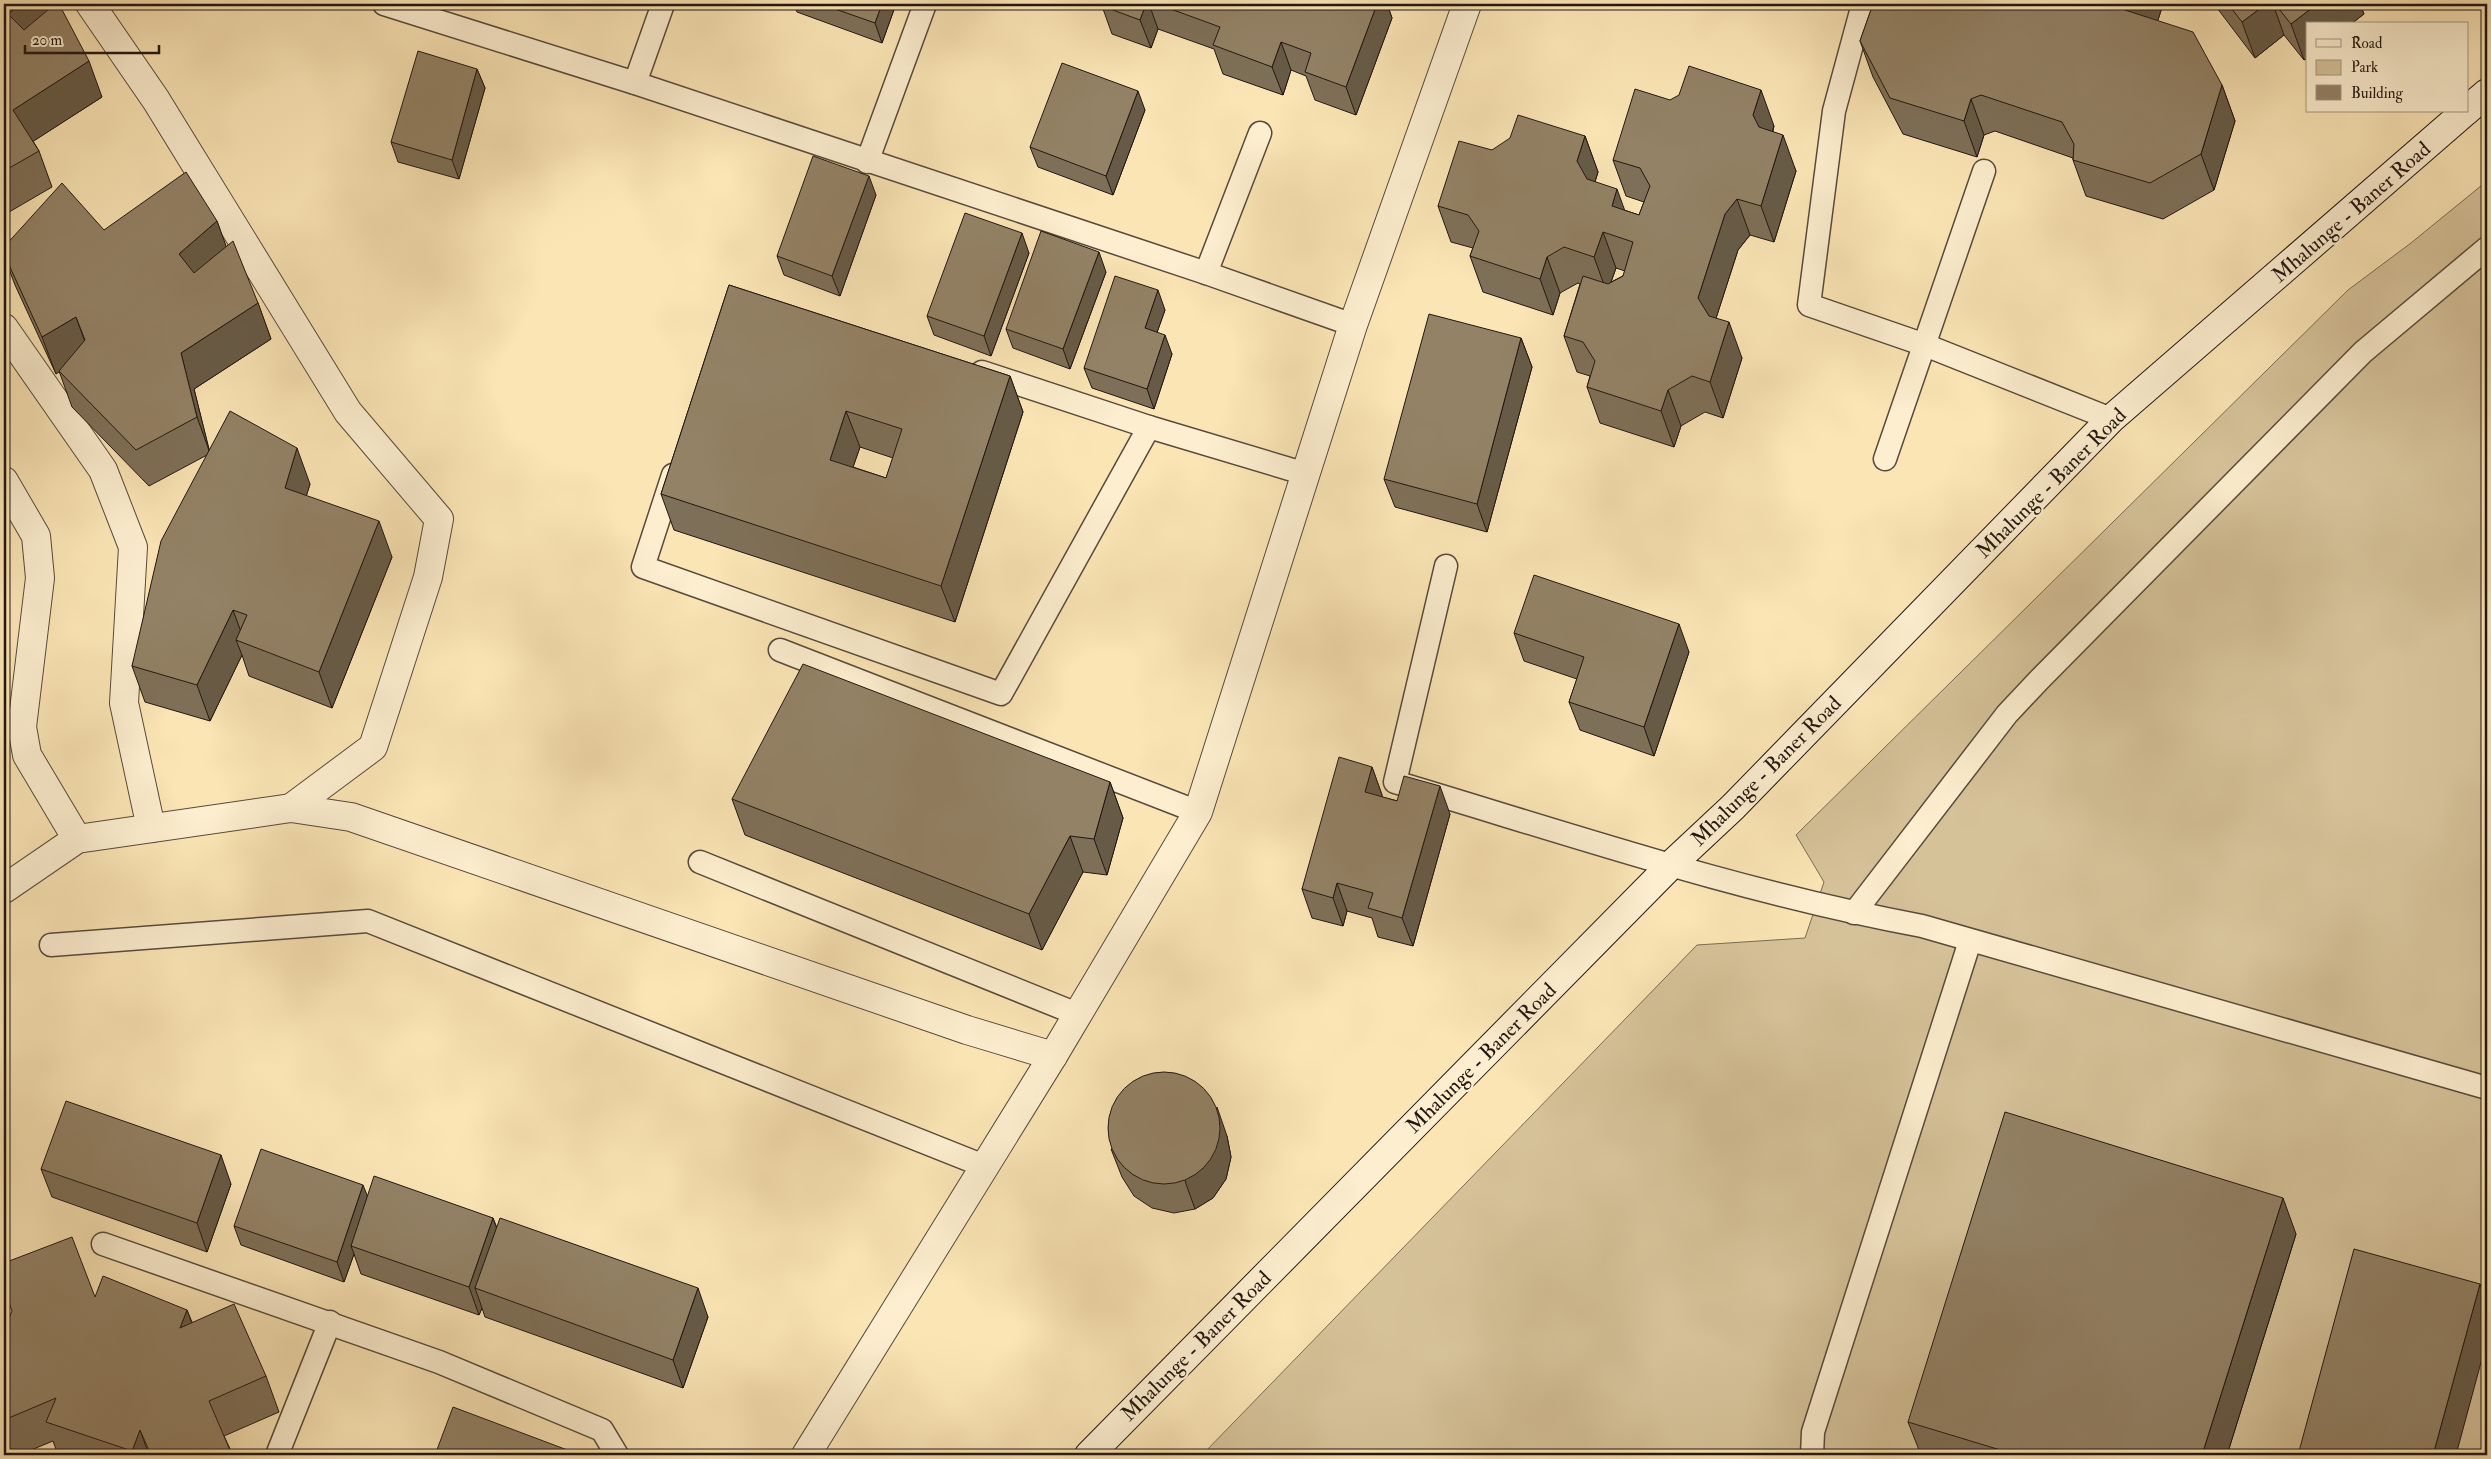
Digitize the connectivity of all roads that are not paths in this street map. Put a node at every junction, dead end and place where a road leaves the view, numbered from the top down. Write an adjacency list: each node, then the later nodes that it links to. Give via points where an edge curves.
1 (90, 4): 29 (street, via 156,100 348,412 439,519 428,577 373,747)
2 (383, 4): 7 (lane)
3 (663, 4): 7 (lane)
4 (925, 4): 12 (lane)
5 (1467, 4): 16 (street)
6 (1863, 4): 18 (lane, via 1834,111 1809,305)
7 (635, 84): 12 (lane)
8 (2487, 93): 9 (street, Mhalunge - Baner Road)
9 (2468, 110)
10 (2466, 112): 20 (street, Mhalunge - Baner Road)
11 (1260, 133): 15 (lane)
12 (867, 162): 15 (lane)
13 (1984, 171): 18 (lane)
14 (2487, 248): 36 (lane, via 2363,352 2039,680 2008,714)
15 (1206, 273): 16 (lane)
16 (1353, 325): 24 (street)
17 (4, 328): 31 (street, via 103,470 133,547 124,703)
18 (1925, 345): 20 (lane); 23 (lane)
19 (960, 365): 21 (lane)
20 (2111, 419): 34 (street, Mhalunge - Baner Road, via 1733,807)
21 (1149, 427): 22 (lane, via 1001,694 644,567); 24 (lane)
22 (679, 456)
23 (1886, 459)
24 (1306, 474): 30 (street)
25 (4, 482): 28 (street, via 36,536 40,578 22,727)
26 (1446, 566): 34 (lane, via 1395,782)
27 (780, 650): 30 (lane)
28 (15, 751): 32 (street)
29 (291, 808): 31 (street); 40 (street, via 351,817 960,1028)
30 (1198, 812): 39 (street)
31 (152, 828): 32 (street)
32 (77, 839): 35 (street)
33 (700, 862): 39 (lane)
34 (1671, 865): 36 (lane); 48 (street, Mhalunge - Baner Road)
35 (4, 889)
36 (1854, 913): 37 (lane, via 1922,926)
37 (1970, 941): 41 (lane); 49 (lane, via 1813,1432)
38 (52, 946): 42 (lane, via 368,921)
39 (1078, 1014): 40 (street)
40 (1053, 1056): 42 (street)
41 (2487, 1088)
42 (984, 1166): 47 (street)
43 (103, 1244): 44 (lane)
44 (330, 1322): 45 (lane); 46 (lane, via 439,1362 602,1430)
45 (277, 1455)
46 (617, 1455)
47 (806, 1455)
48 (1089, 1455)
49 (1812, 1455)

